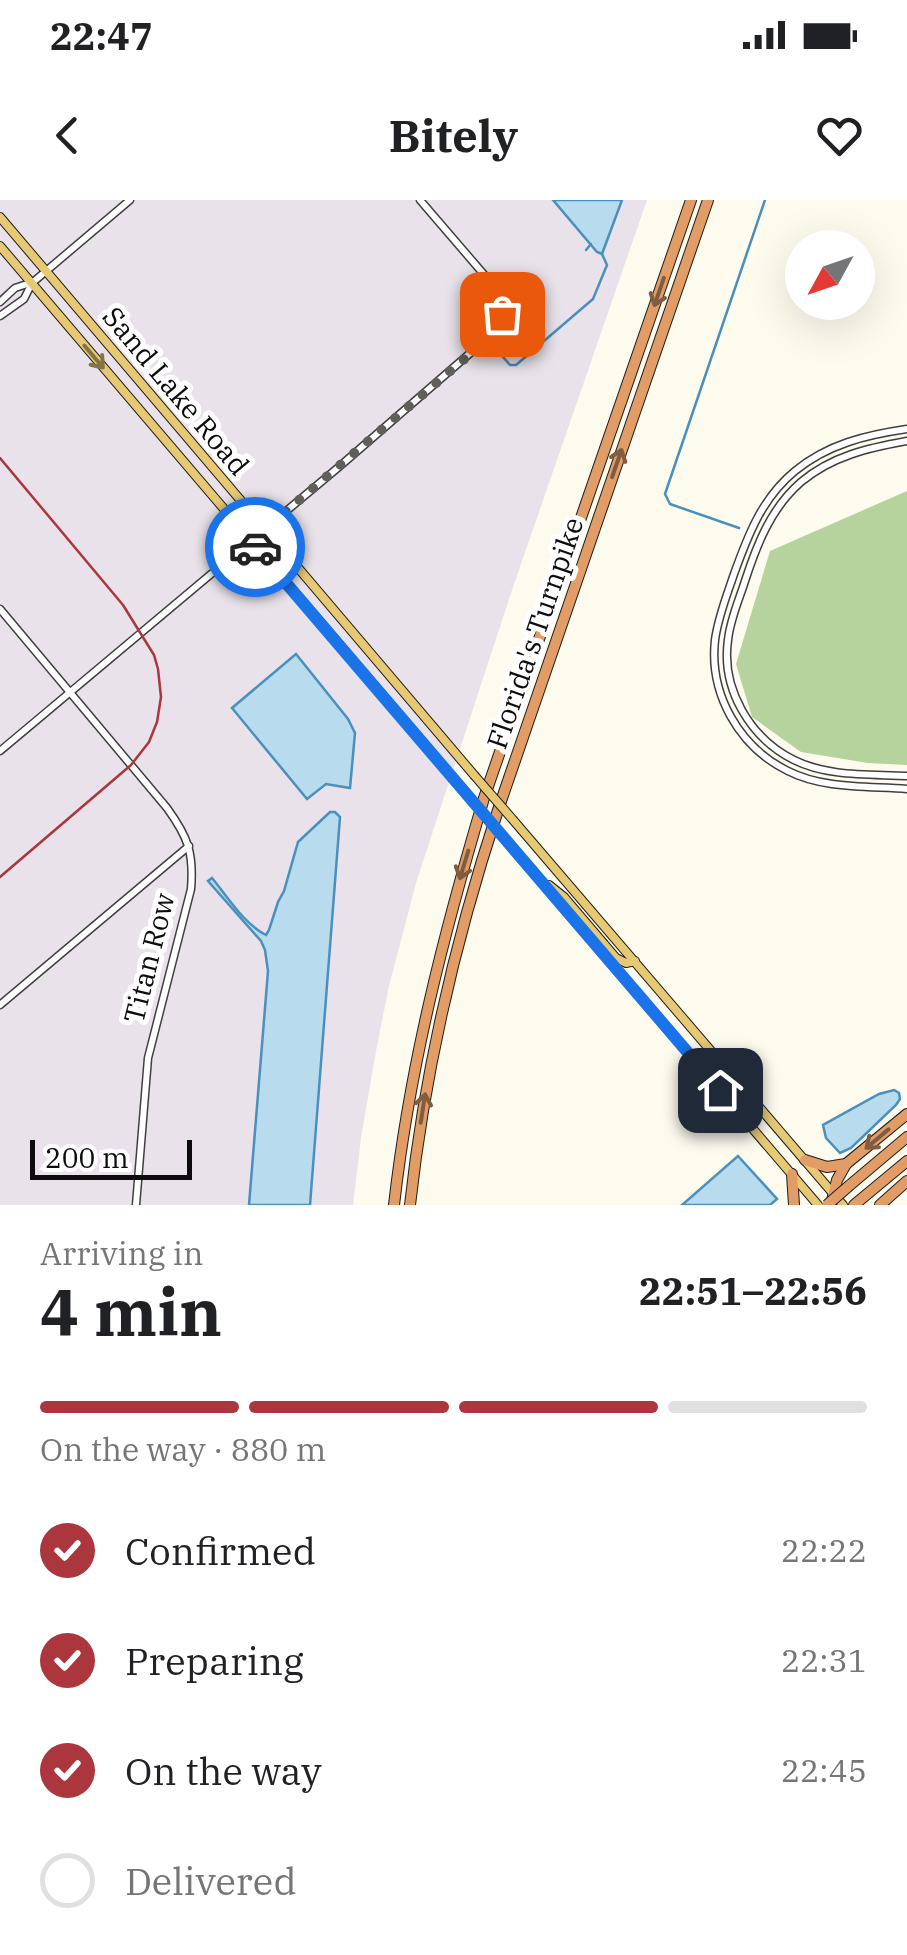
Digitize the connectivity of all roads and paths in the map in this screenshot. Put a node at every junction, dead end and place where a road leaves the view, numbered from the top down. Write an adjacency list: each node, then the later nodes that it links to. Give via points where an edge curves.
1 (130, 200): 7 (street)
2 (420, 200): 13 (street, via 493,285 502,314 498,328)
3 (690, 200): 34 (highway, Florida's Turnpike, one-way to 34, via 458,884 416,1060)
4 (708, 200): 35 (highway, Florida's Turnpike, one-way to 4, via 434,1050 473,888)
5 (0, 217): 7 (main road, Sand Lake Road)
6 (0, 246): 8 (main road, Sand Lake Road)
7 (46, 271): 8 (street); 13 (main road, Sand Lake Road)
8 (32, 283): 9 (street); 10 (street, via 24,299); 14 (main road, Sand Lake Road, one-way to 14)
9 (0, 302)
10 (0, 316)
11 (907, 428): 19 (street, via 824,451 780,485 746,539 714,655 730,716 774,763 831,784)
12 (907, 441): 18 (street, via 846,455 790,494 751,562 727,659 741,710 780,752 832,772)
13 (264, 530): 14 (street); 22 (main road, Sand Lake Road, bridge)
14 (250, 542): 16 (street); 21 (main road, Sand Lake Road, bridge)
15 (0, 610): 16 (street)
16 (69, 692): 17 (street); 20 (street, via 167,808)
17 (0, 751)
18 (907, 776)
19 (907, 789)
20 (190, 846): 23 (street); 33 (street, Titan Row, via 191,889 148,1058)
21 (534, 872): 22 (main road, via 616,958); 29 (main road)
22 (635, 961): 26 (main road, Sand Lake Road)
23 (0, 1006)
24 (907, 1114): 28 (highway, one-way to 28)
25 (907, 1137): 32 (highway, bridge)
26 (805, 1160): 28 (highway); 32 (main road, Sand Lake Road)
27 (907, 1160): 31 (highway)
28 (846, 1164): 32 (highway)
29 (792, 1174): 36 (highway); 37 (main road)
30 (907, 1181): 38 (highway)
31 (858, 1202)
32 (834, 1203)
33 (136, 1205)
34 (394, 1205)
35 (410, 1205)
36 (794, 1205)
37 (818, 1205)
38 (880, 1205)

